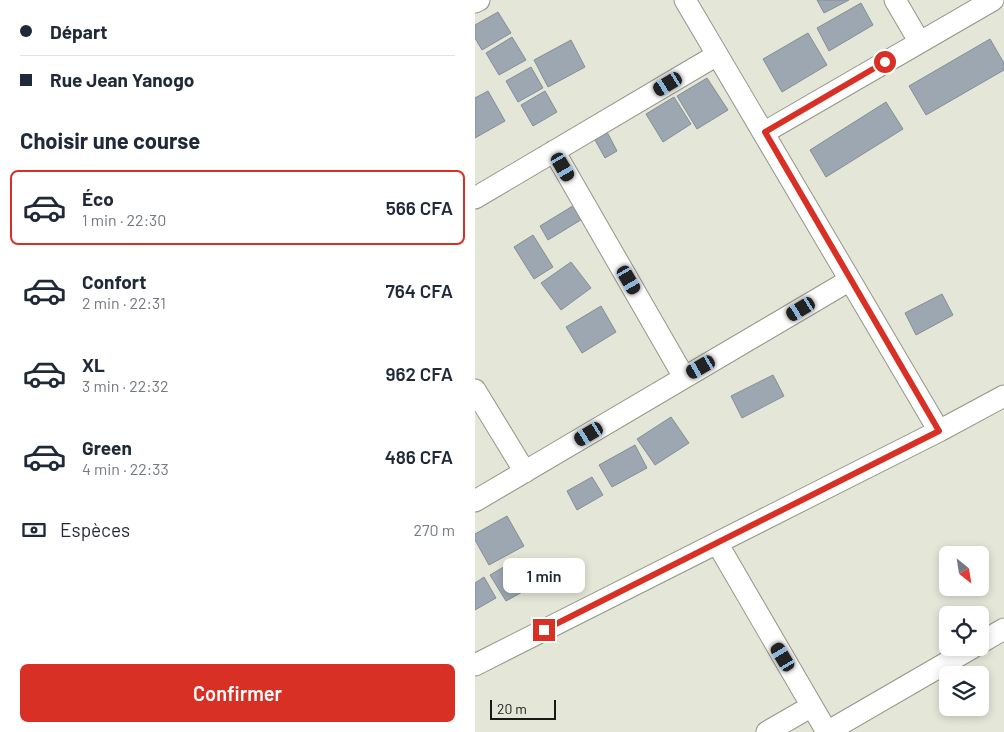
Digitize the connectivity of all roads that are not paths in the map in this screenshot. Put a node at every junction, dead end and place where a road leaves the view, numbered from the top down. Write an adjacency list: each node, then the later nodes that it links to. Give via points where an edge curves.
1 (479, 0): 5 (street)
2 (685, 0): 7 (street)
3 (895, 0): 6 (street)
4 (993, 0): 6 (street)
5 (475, 2)
6 (919, 41): 8 (street)
7 (717, 55): 8 (street); 9 (street)
8 (765, 132): 11 (street)
9 (554, 151): 10 (street); 12 (street)
10 (475, 198)
11 (850, 280): 12 (street); 15 (street)
12 (684, 377): 16 (street)
13 (475, 390): 16 (street)
14 (1004, 396): 15 (street)
15 (939, 431): 18 (street)
16 (525, 472): 17 (street)
17 (475, 501)
18 (717, 543): 22 (street); 23 (street)
19 (1004, 629): 20 (street)
20 (989, 638)
21 (958, 656): 25 (street)
22 (475, 664)
23 (812, 706): 24 (street); 25 (street)
24 (767, 732)
25 (827, 732)

